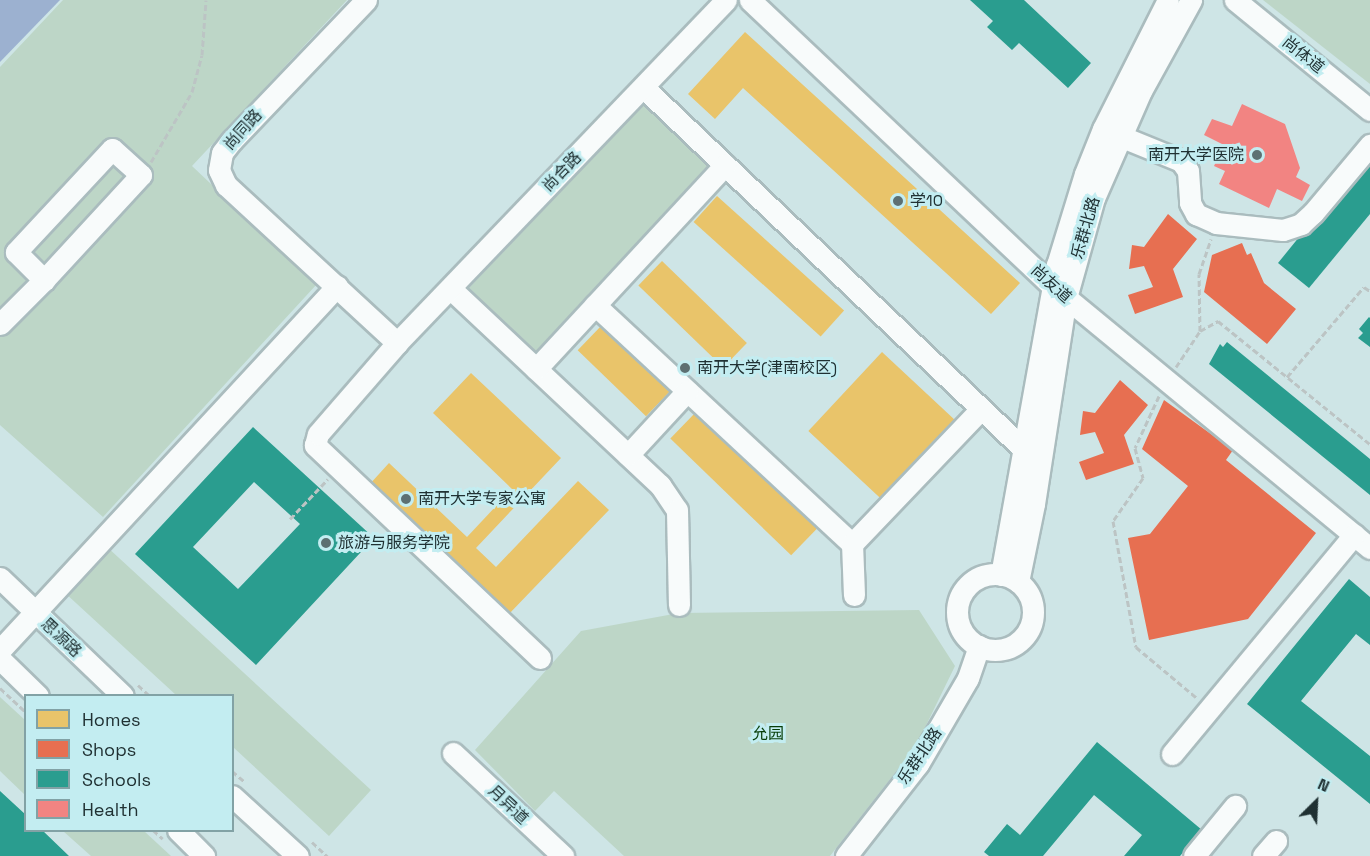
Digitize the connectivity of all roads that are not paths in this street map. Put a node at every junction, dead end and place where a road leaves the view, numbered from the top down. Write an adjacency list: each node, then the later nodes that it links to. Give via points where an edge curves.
1 (366, 0): 13 (street, 尚同路, via 232,140 222,153 219,170 226,185)
2 (726, 0): 7 (street, 尚合路)
3 (750, 0): 15 (street, 尚友道)
4 (1168, 0): 9 (street, 乐群北路)
5 (1191, 0): 9 (street, 乐群北路)
6 (1235, 0): 8 (street, 尚体道)
7 (643, 87): 11 (street); 14 (street, 尚合路)
8 (1370, 110)
9 (1112, 133): 10 (street, via 1181,161 1188,171 1190,203 1196,214 1216,223 1282,230 1301,224); 15 (street, 乐群北路, via 1085,174)
10 (1370, 145)
11 (726, 165): 16 (street); 21 (street)
12 (44, 280): 12 (street, via 16,252 112,149 141,175); 17 (street)
13 (337, 286): 18 (street, 尚同路); 31 (street)
14 (451, 289): 18 (street, 尚合路); 19 (street)
15 (1059, 292): 23 (street, 乐群北路); 24 (street, 尚友道)
16 (595, 305): 19 (street); 20 (street)
17 (0, 324)
18 (397, 343): 35 (street, 尚合路, via 318,434 315,445)
19 (536, 369): 22 (street)
20 (687, 391): 22 (street); 25 (street)
21 (981, 409): 23 (street); 25 (street)
22 (628, 455): 30 (street, via 660,485 677,510)
23 (1033, 458): 28 (street, 乐群北路)
24 (1354, 535): 26 (street, 尚友道); 39 (street)
25 (852, 544): 29 (street)
26 (1370, 548)
27 (0, 578): 31 (street, 思源路)
28 (1010, 578): 32 (street, via 980,578 963,592 959,602 963,632); 32 (street, via 1026,590 1033,612 1026,634 1010,647 989,650)
29 (854, 595)
30 (679, 605)
31 (34, 613): 33 (street); 37 (street, 思源路)
32 (979, 646): 46 (street, 乐群北路, via 957,698 918,764)
33 (0, 650)
34 (0, 658): 36 (street)
35 (540, 658)
36 (36, 694)
37 (121, 694)
38 (453, 753): 45 (street, 月异道)
39 (1172, 754)
40 (234, 798): 44 (street)
41 (1235, 807): 47 (street)
42 (179, 832): 43 (street)
43 (204, 856)
44 (298, 856)
45 (563, 856)
46 (846, 856)
47 (1194, 856)

